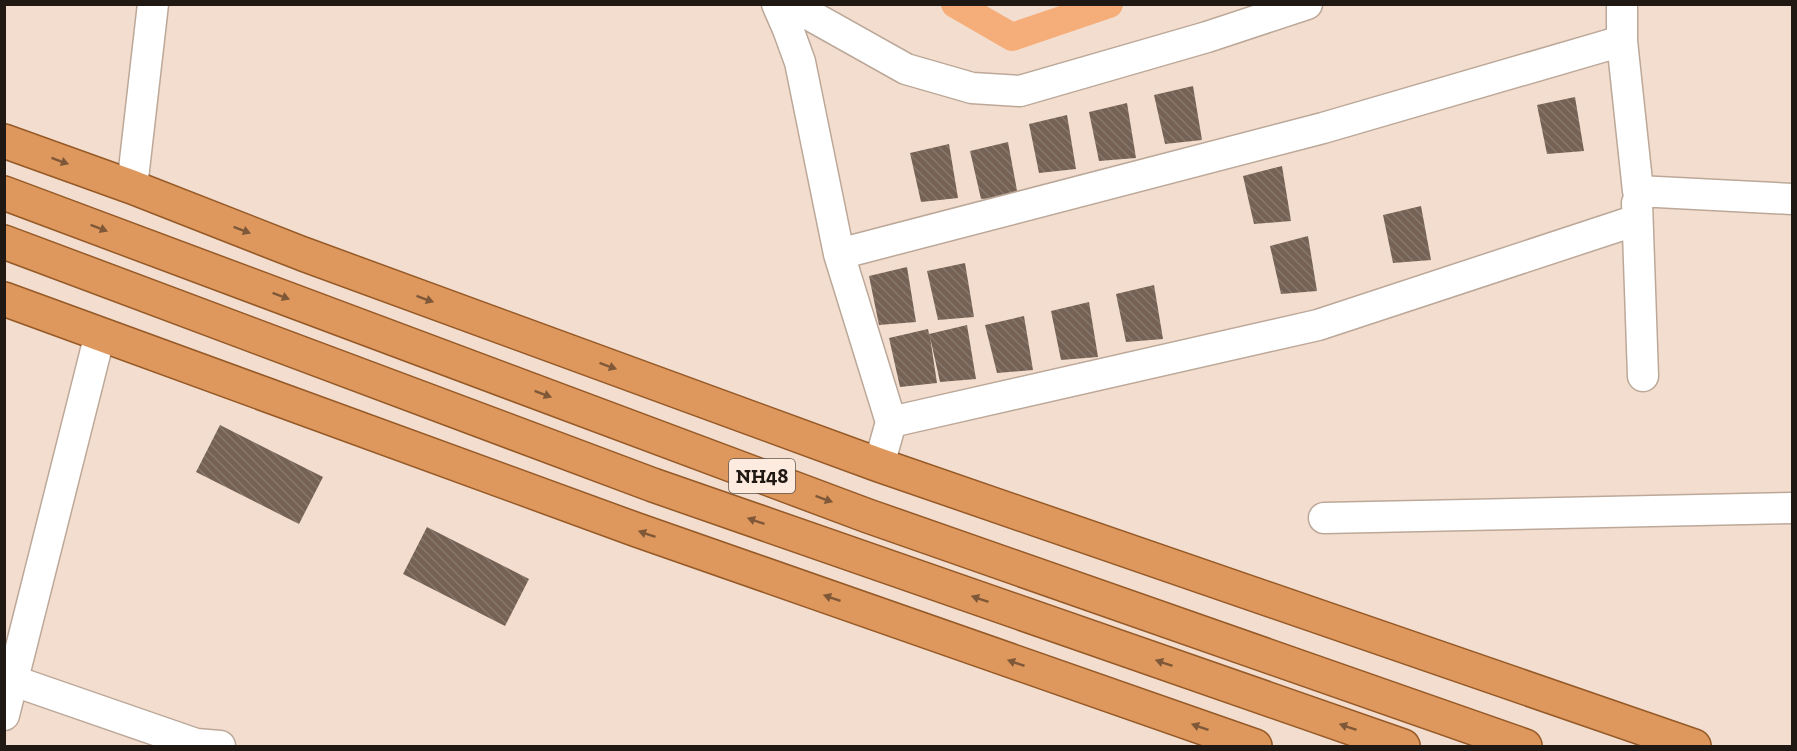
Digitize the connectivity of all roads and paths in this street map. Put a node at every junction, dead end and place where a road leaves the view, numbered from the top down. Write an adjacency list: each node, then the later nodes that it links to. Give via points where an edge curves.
1 (153, 4): 8 (street)
2 (777, 4): 14 (street, via 800,62)
3 (790, 4): 4 (street, via 906,69 972,88 1020,91)
4 (1307, 4)
5 (1622, 4): 6 (street)
6 (1622, 41): 9 (street); 14 (street, via 1323,128)
7 (4, 141): 8 (highway, one-way to 8)
8 (132, 187): 17 (highway, one-way to 17)
9 (1638, 190): 11 (street); 12 (street)
10 (4, 193): 18 (highway, NH48, one-way to 18)
11 (1792, 199)
12 (1637, 220): 19 (street); 21 (street, via 1318,325)
13 (4, 242): 20 (highway, NH48)
14 (839, 254): 21 (street)
15 (4, 299): 16 (highway)
16 (100, 334): 23 (highway); 26 (street)
17 (570, 352): 18 (highway); 22 (highway, one-way to 22)
18 (477, 370): 31 (highway, NH48, one-way to 31, via 868,516)
19 (1643, 376)
20 (487, 422): 23 (highway); 30 (highway, NH48, one-way to 20, via 653,485)
21 (891, 422): 22 (street)
22 (879, 465): 32 (highway)
23 (538, 494): 29 (highway, one-way to 23)
24 (1792, 508): 25 (street)
25 (1324, 518)
26 (14, 681): 27 (street); 28 (street, via 196,744)
27 (4, 715)
28 (220, 747)
29 (1255, 747)
30 (1403, 747)
31 (1525, 747)
32 (1694, 747)

